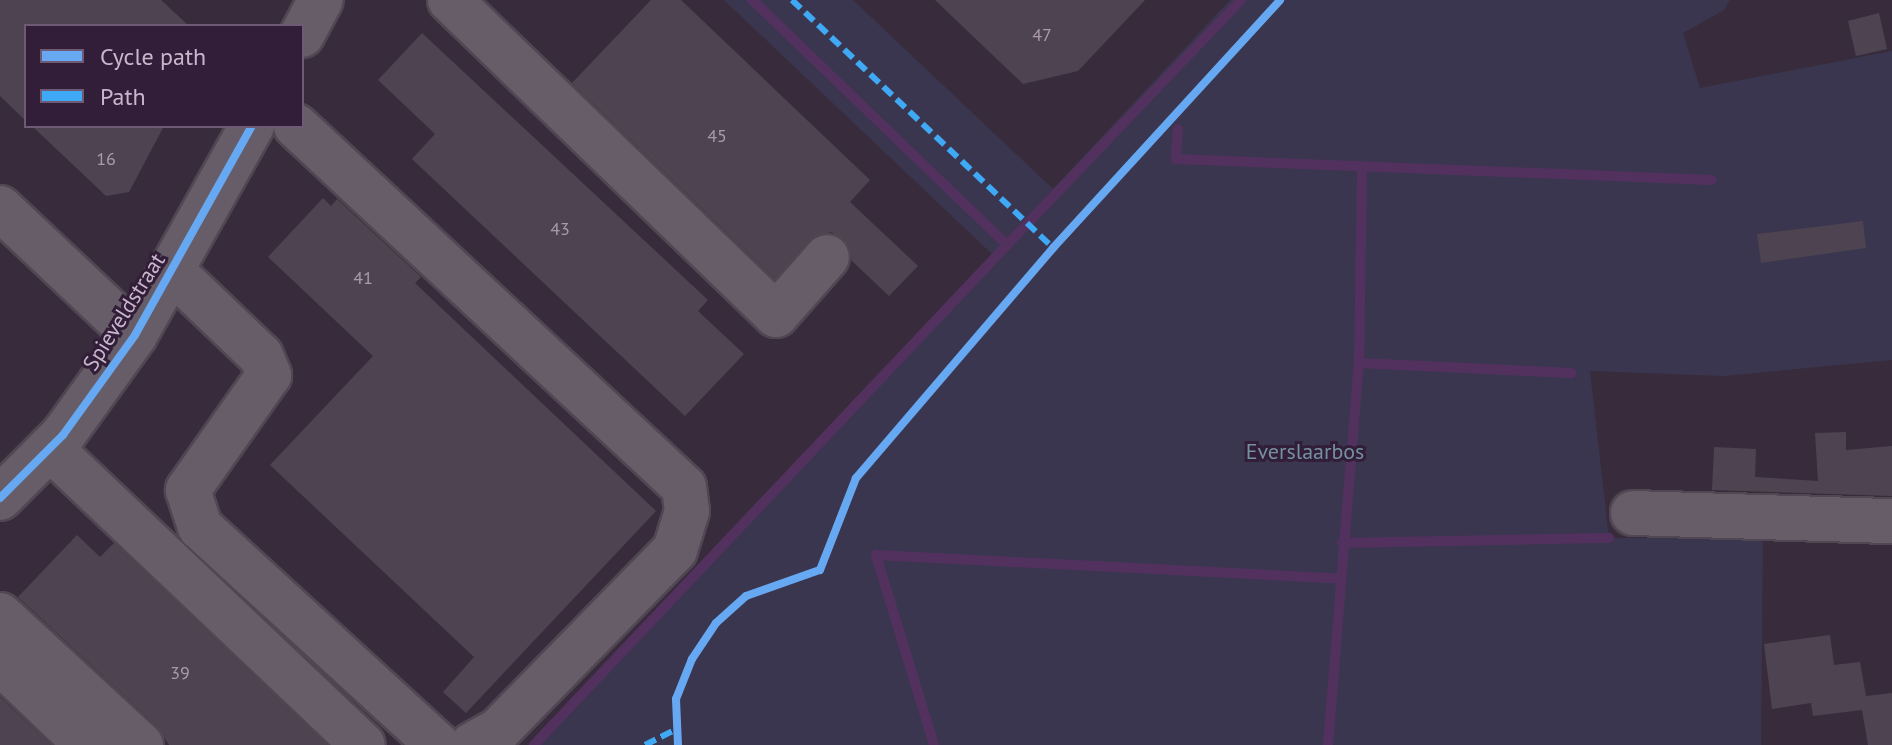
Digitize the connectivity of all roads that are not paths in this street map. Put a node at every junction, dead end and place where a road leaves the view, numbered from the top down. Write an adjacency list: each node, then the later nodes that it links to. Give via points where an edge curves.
1 (321, 0): 3 (street)
2 (450, 0): 7 (street, via 776,315)
3 (304, 31)
4 (251, 128): 8 (street, Spieveldstraat)
5 (298, 128): 20 (street, via 684,487 687,511 675,550 499,730)
6 (0, 208): 9 (street)
7 (827, 257)
8 (172, 271): 9 (street, Spieveldstraat); 19 (street, via 261,356 269,375 188,490 200,527)
9 (135, 335): 10 (street, Spieveldstraat)
10 (50, 448): 11 (street, Spieveldstraat); 18 (street)
11 (0, 498)
12 (1633, 513): 13 (street)
13 (1892, 521)
14 (0, 615): 17 (street)
15 (0, 662): 16 (street)
16 (87, 745)
17 (141, 745)
18 (363, 745)
19 (438, 745)
20 (472, 745)

